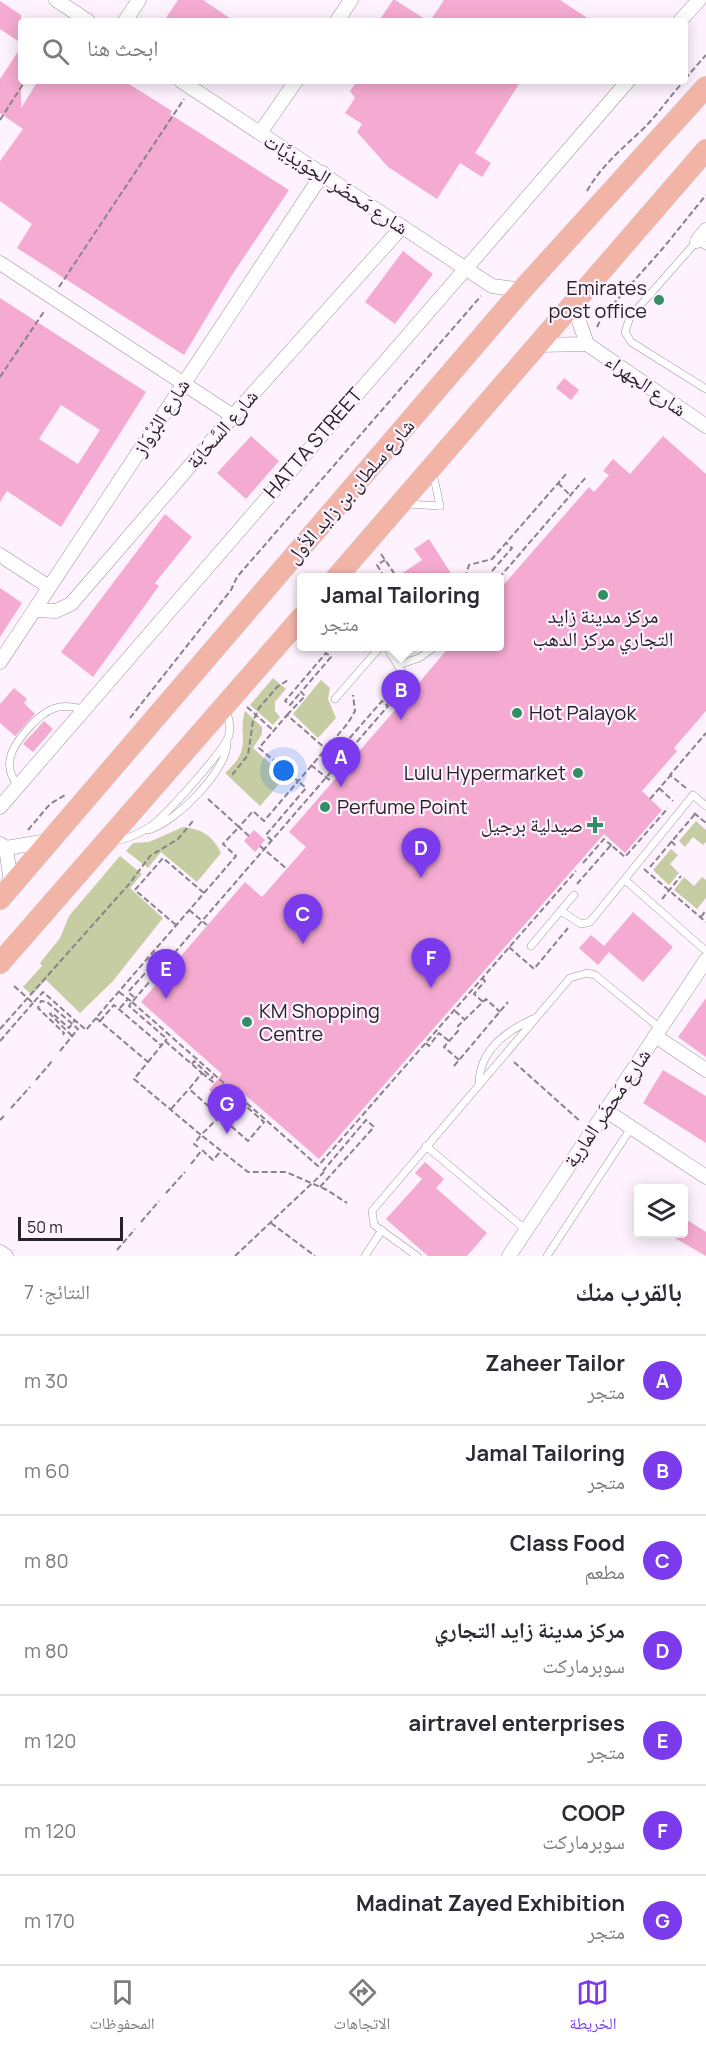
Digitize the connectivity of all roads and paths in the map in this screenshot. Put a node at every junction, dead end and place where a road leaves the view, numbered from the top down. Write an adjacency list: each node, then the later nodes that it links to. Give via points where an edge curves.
1 (56, 0): 5 (street)
2 (139, 0): 6 (street)
3 (351, 0): 7 (street)
4 (699, 0): 8 (street)
5 (83, 18)
6 (127, 18)
7 (339, 18)
8 (683, 18)
9 (706, 55): 10 (path)
10 (688, 75)
11 (23, 84): 17 (path)
12 (186, 84): 18 (street, شارع مَحضَر الحِوَيذِيَّات); 29 (path)
13 (294, 84): 18 (street)
14 (625, 84): 26 (street, HATTA STREET)
15 (681, 84): 22 (path, via 594,178)
16 (706, 87): 28 (main road, شارع سلطان بن زايد الأول)
17 (0, 120)
18 (260, 133): 20 (street, شارع مَحضَر الحِوَيذِيَّات)
19 (706, 150): 30 (main road)
20 (323, 174): 23 (street, شارع مَحضَر الحِوَيذِيَّات); 35 (street, شارع البُرْوَاز)
21 (706, 195): 32 (path, via 602,317)
22 (583, 197)
23 (402, 227): 26 (street, شارع مَحضَر الحِوَيذِيَّات); 37 (street, شارع السَّحَابَة)
24 (703, 239): 36 (lane, via 630,317 625,332 631,342)
25 (0, 262): 29 (street)
26 (465, 268): 27 (street, شارع مَحضَر الحِوَيذِيَّات); 70 (street, HATTA STREET)
27 (489, 290): 28 (street, شارع مَحضَر الحِوَيذِيَّات); 31 (street, شارع مَحضَر الحِوَيذِيَّات); 73 (path, via 237,577)
28 (522, 290): 31 (main road, شارع سلطان بن زايد الأول)
29 (53, 297): 34 (path); 35 (street)
30 (573, 304): 32 (street, شارع الجهراء); 33 (main road)
31 (505, 310): 101 (main road, شارع سلطان بن زايد الأول)
32 (590, 340): 33 (street, شارع الجهراء); 38 (street, شارع الجهراء)
33 (538, 345): 39 (main road)
34 (0, 377)
35 (183, 384): 37 (street); 55 (street, شارع البُرْوَاز)
36 (706, 389)
37 (233, 416): 56 (street, شارع السَّحَابَة, via 71,604 56,611)
38 (706, 426)
39 (433, 466): 44 (main road); 44 (lane, via 441,506)
40 (567, 473): 42 (path)
41 (586, 476): 43 (path)
42 (558, 483): 43 (path); 45 (path)
43 (570, 495): 54 (path)
44 (399, 506): 49 (main road)
45 (506, 543): 52 (path, via 488,562 469,565); 53 (path, via 512,548)
46 (0, 555): 55 (street)
47 (385, 560): 50 (path, via 377,566)
48 (391, 569): 51 (path)
49 (344, 573)
50 (382, 573)
51 (394, 573)
52 (467, 573)
53 (490, 573)
54 (503, 573)
55 (49, 587): 56 (street, شارع البُرْوَاز)
56 (34, 610): 61 (street, شارع البُرْوَاز)
57 (297, 623): 69 (main road)
58 (377, 651): 64 (lane)
59 (389, 651): 62 (lane)
60 (429, 651): 62 (lane)
61 (0, 662)
62 (398, 665): 65 (lane)
63 (288, 680): 71 (path, via 267,696)
64 (347, 685): 67 (lane); 77 (path, via 354,697 355,711)
65 (413, 690)
66 (301, 692): 66 (path, via 290,705 285,701 326,653 331,657); 72 (path, via 305,696)
67 (335, 699)
68 (245, 705): 71 (path)
69 (224, 707): 76 (lane, via 230,725); 102 (main road)
70 (83, 709): 84 (street, HATTA STREET); 84 (lane, via 55,708 32,725 10,759 12,778)
71 (256, 715): 74 (path); 79 (path, via 248,755)
72 (287, 715): 74 (path); 77 (path)
73 (127, 724)
74 (274, 730): 82 (path, via 259,748)
75 (706, 733): 80 (path)
76 (227, 740): 86 (lane, via 224,760); 98 (lane, via 162,816)
77 (326, 749): 78 (path); 81 (path, via 334,756 382,701 388,706)
78 (311, 765): 81 (path); 82 (path)
79 (232, 775)
80 (670, 775): 85 (path); 88 (path)
81 (326, 777): 83 (path); 100 (path)
82 (297, 782): 96 (path, via 264,821 253,811); 100 (path, via 306,788 266,835)
83 (332, 782)
84 (18, 786): 92 (street, HATTA STREET)
85 (659, 788): 89 (path); 103 (path, via 674,801 625,857)
86 (199, 791): 96 (path); 98 (lane, via 172,819)
87 (68, 793): 97 (path, via 50,804)
88 (693, 795): 90 (lane); 91 (lane)
89 (650, 799)
90 (684, 806): 93 (path); 108 (lane)
91 (706, 806)
92 (0, 807)
93 (694, 814): 95 (path); 111 (path)
94 (194, 821): 135 (path, via 178,839 150,856)
95 (706, 823)
96 (239, 827): 99 (path); 115 (path, via 223,844 236,856)
97 (27, 831)
98 (143, 831): 102 (lane)
99 (249, 836)
100 (271, 840): 106 (path)
101 (50, 841): 104 (street); 116 (main road, شارع سلطان بن زايد الأول)
102 (107, 842): 131 (main road)
103 (612, 844): 107 (path, via 604,839); 117 (path, via 575,886 579,889)
104 (3, 846): 116 (street, via 10,875)
105 (260, 846): 106 (path)
106 (264, 849): 109 (path); 123 (path)
107 (583, 864)
108 (638, 864): 111 (path); 113 (lane)
109 (287, 869)
110 (576, 871): 132 (path)
111 (646, 871): 114 (path)
112 (681, 876): 114 (path)
113 (625, 880): 118 (lane); 121 (lane, via 586,924)
114 (669, 890): 118 (path); 122 (path)
115 (204, 893): 119 (path); 125 (path, via 163,858 135,890)
116 (4, 894)
117 (574, 896): 121 (lane)
118 (655, 906): 128 (lane)
119 (189, 910): 123 (path); 125 (path)
120 (706, 910): 122 (path)
121 (561, 911): 127 (lane)
122 (701, 917): 124 (path)
123 (202, 921): 126 (path); 136 (path)
124 (706, 922)
125 (176, 925): 129 (path)
126 (207, 925)
127 (531, 946)
128 (706, 951)
129 (153, 952): 134 (path); 136 (path, via 159,958 128,992)
130 (706, 960): 152 (street, شارع مَحضَر المارية)
131 (0, 963)
132 (482, 978): 139 (path, via 485,981 474,994); 143 (path)
133 (14, 986): 135 (path)
134 (119, 992): 137 (path); 145 (path)
135 (27, 998): 141 (path); 151 (path)
136 (135, 998): 138 (path)
137 (128, 999): 138 (path); 142 (path)
138 (132, 1002): 156 (path, via 129,1006); 169 (path)
139 (483, 1002): 144 (path, via 486,999); 147 (path)
140 (508, 1002): 144 (path)
141 (33, 1003): 148 (path, via 44,992); 155 (path)
142 (119, 1009): 149 (path, via 114,1005); 159 (path)
143 (454, 1011): 147 (path); 158 (path)
144 (500, 1012): 163 (path)
145 (96, 1018): 148 (path, via 86,1030); 149 (path)
146 (536, 1018): 152 (lane, via 570,978 586,973 602,980); 161 (lane); 172 (lane, via 504,1035 486,1058)
147 (464, 1019): 157 (path)
148 (75, 1020): 150 (path)
149 (100, 1021): 164 (path)
150 (72, 1024): 153 (path, via 47,1002 39,1003 38,1008); 154 (path, via 78,1029); 154 (path, via 69,1028 50,1014)
151 (0, 1029)
152 (658, 1032): 167 (street); 179 (street, شارع مَحضَر المارية)
153 (63, 1035)
154 (72, 1036): 160 (path)
155 (0, 1041)
156 (165, 1041): 159 (path); 165 (path)
157 (449, 1041): 158 (path, via 439,1033 429,1046); 163 (path, via 444,1047)
158 (425, 1043): 190 (path)
159 (162, 1046): 164 (path)
160 (60, 1051)
161 (506, 1053): 172 (lane); 184 (path, via 534,1083)
162 (53, 1060): 170 (path)
163 (459, 1060): 166 (path)
164 (148, 1062): 178 (path, via 134,1079)
165 (192, 1064): 168 (path); 169 (path, via 194,1061 212,1078)
166 (454, 1066)
167 (706, 1070)
168 (202, 1073): 171 (path); 174 (path)
169 (214, 1075): 175 (path)
170 (36, 1080)
171 (214, 1083)
172 (479, 1084): 186 (lane)
173 (30, 1087): 177 (path)
174 (189, 1089): 178 (path); 181 (path)
175 (234, 1093): 181 (path, via 264,1122 248,1141); 190 (path)
176 (228, 1095): 181 (path, via 235,1101)
177 (10, 1108)
178 (171, 1110): 185 (path)
179 (605, 1110): 183 (street); 184 (street, شارع مَحضَر المارية)
180 (4, 1116): 182 (path)
181 (222, 1117): 185 (path)
182 (0, 1120)
183 (631, 1128): 194 (street); 213 (lane)
184 (591, 1130): 204 (street, شارع مَحضَر المارية)
185 (201, 1135): 187 (path, via 194,1144); 188 (path)
186 (426, 1146): 203 (lane, via 372,1211 372,1221); 204 (lane)
187 (198, 1147)
188 (220, 1151): 189 (path, via 213,1160 202,1150); 195 (path, via 248,1172 279,1170)
189 (191, 1164)
190 (318, 1166): 191 (path)
191 (324, 1171): 193 (path); 193 (path, via 366,1120 374,1127); 195 (path)
192 (184, 1172): 197 (path)
193 (329, 1177): 196 (path)
194 (706, 1177)
195 (314, 1184): 196 (path); 201 (path)
196 (320, 1186): 199 (path)
197 (166, 1193)
198 (159, 1201): 200 (path)
199 (347, 1203)
200 (141, 1222)
201 (271, 1223): 208 (path); 209 (path)
202 (135, 1229): 205 (path)
203 (382, 1230): 210 (lane); 211 (lane)
204 (526, 1230): 212 (street, شارع مَحضَر المارية)
205 (117, 1250)
206 (0, 1252): 207 (street)
207 (6, 1256)
208 (235, 1256)
209 (315, 1256)
210 (365, 1256)
211 (417, 1256)
212 (509, 1256)
213 (547, 1256)

